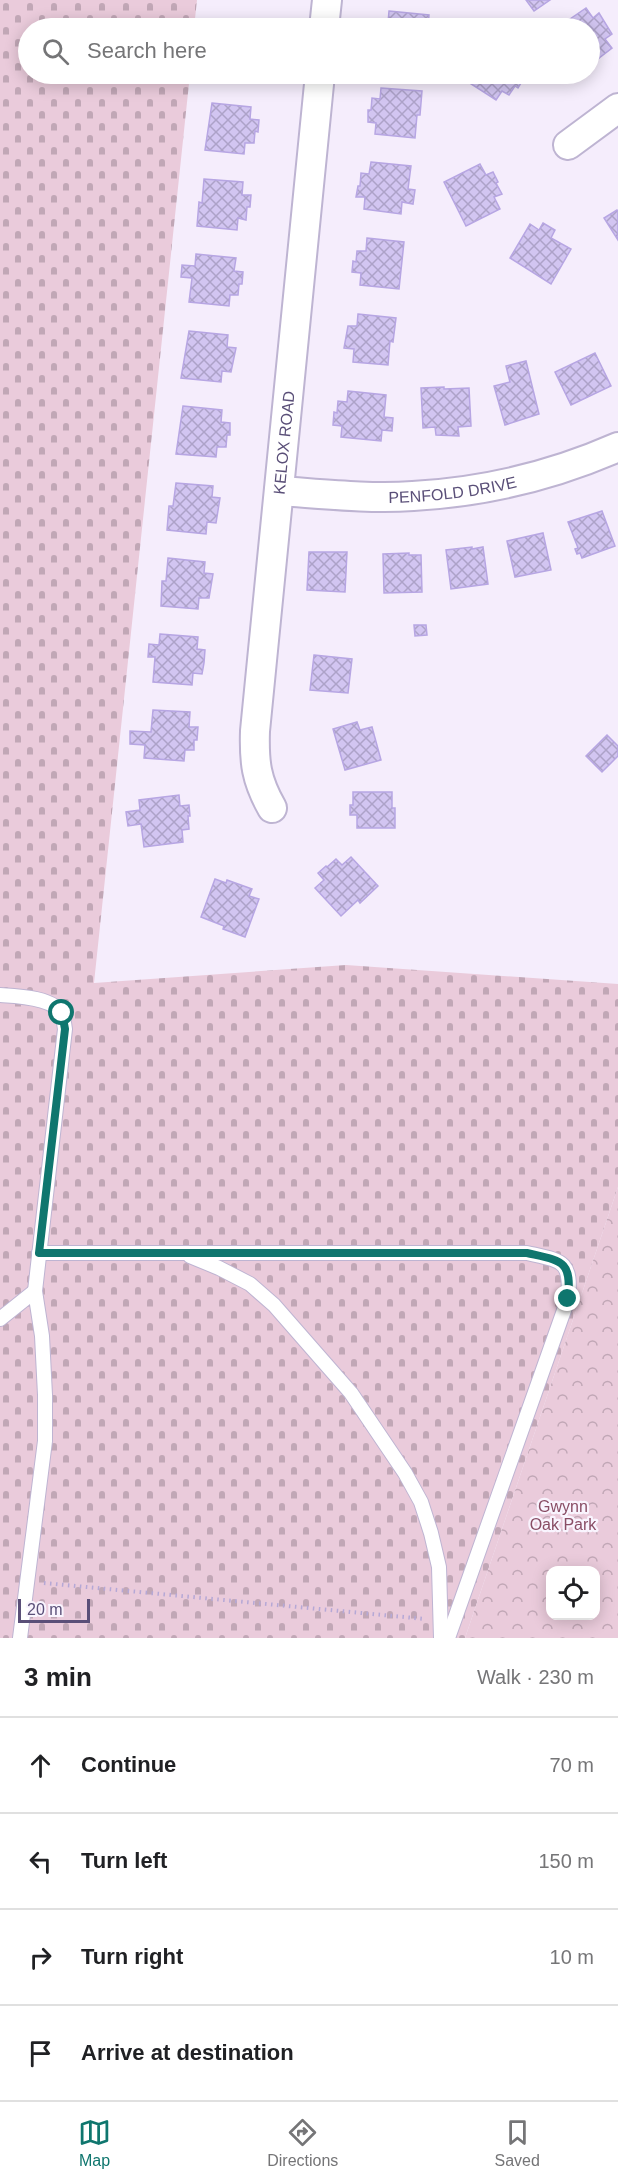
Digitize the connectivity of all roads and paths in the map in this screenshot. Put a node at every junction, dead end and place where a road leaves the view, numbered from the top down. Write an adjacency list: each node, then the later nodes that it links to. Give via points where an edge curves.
1 (327, 0): 2 (street)
2 (325, 18)
3 (319, 84): 7 (street, KELOX ROAD)
4 (618, 108): 5 (street)
5 (568, 146)
6 (618, 447): 7 (street, PENFOLD DRIVE, via 529,479 472,490 412,496)
7 (279, 491): 8 (street, KELOX ROAD, via 255,731 256,772)
8 (272, 807)
9 (0, 995): 10 (lane, via 34,998 54,1005 62,1013 65,1029)
10 (39, 1253): 11 (lane); 12 (lane)
11 (182, 1253): 15 (lane, via 250,1284 274,1305 351,1393 422,1502 439,1567); 18 (lane, via 527,1253 562,1264 570,1278 568,1299)
12 (35, 1291): 13 (lane); 14 (lane, via 42,1336 45,1441)
13 (0, 1319)
14 (27, 1582): 15 (path); 16 (lane)
15 (440, 1621): 17 (lane)
16 (20, 1638)
17 (441, 1638)
18 (448, 1638)

